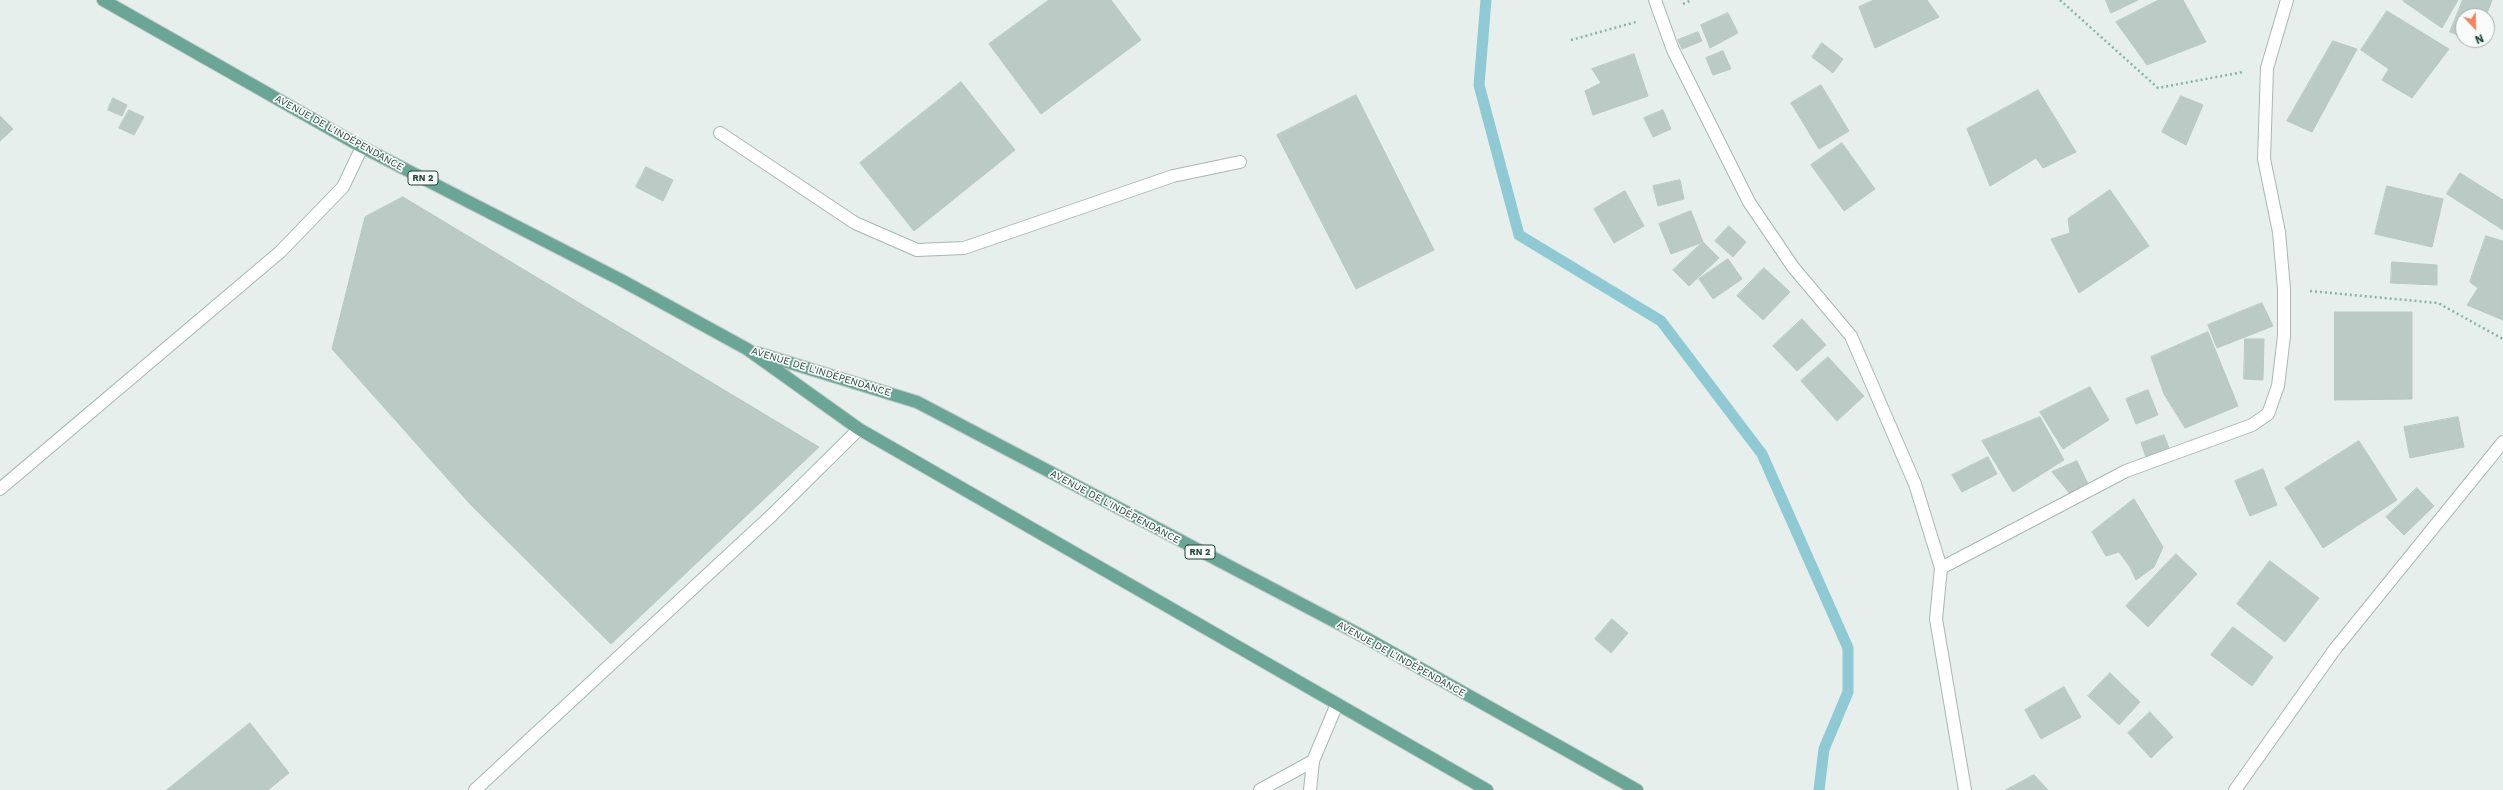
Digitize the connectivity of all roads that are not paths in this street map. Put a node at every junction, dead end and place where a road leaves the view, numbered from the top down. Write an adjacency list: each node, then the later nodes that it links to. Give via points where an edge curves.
1 (103, 0): 5 (main road, AVENUE DE L'INDÉPENDANCE / RN 2)
2 (1655, 0): 11 (street, via 1673,50 1749,202 1793,267 1851,336 1915,484)
3 (2287, 0): 11 (street, via 2267,68 2264,159 2279,232 2284,289 2284,336 2278,386 2268,414 2252,425 2126,471)
4 (720, 133): 6 (street, via 855,223 917,250 964,248 1173,176)
5 (362, 147): 7 (main road, AVENUE DE L'INDÉPENDANCE / RN 2, via 621,280); 10 (street, via 342,187 280,252)
6 (1240, 162)
7 (747, 349): 8 (main road, AVENUE DE L'INDÉPENDANCE / RN 2); 18 (main road, AVENUE DE L'INDÉPENDANCE / RN 2, via 917,402 1368,639)
8 (860, 428): 12 (main road, AVENUE DE L'INDÉPENDANCE / RN 2); 14 (street, via 772,515)
9 (2503, 442): 20 (street, via 2335,649)
10 (0, 489)
11 (1941, 568): 19 (street, via 1936,619)
12 (1337, 704): 13 (street); 17 (main road, AVENUE DE L'INDÉPENDANCE / RN 2)
13 (1313, 761): 15 (street); 16 (street)
14 (475, 790)
15 (1260, 790)
16 (1310, 790)
17 (1487, 790)
18 (1636, 790)
19 (1966, 790)
20 (2234, 790)

